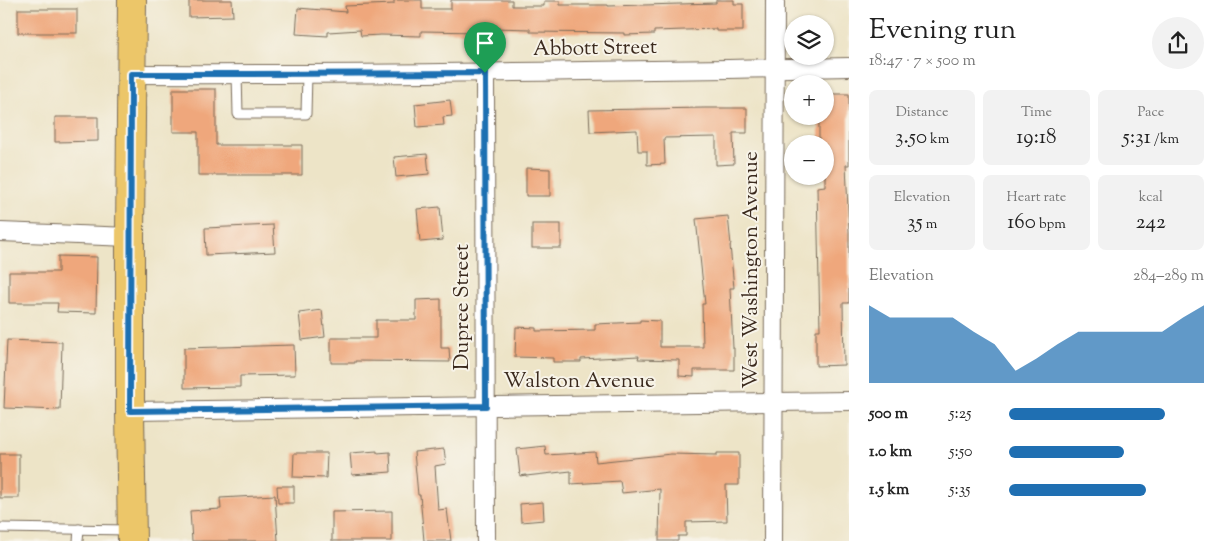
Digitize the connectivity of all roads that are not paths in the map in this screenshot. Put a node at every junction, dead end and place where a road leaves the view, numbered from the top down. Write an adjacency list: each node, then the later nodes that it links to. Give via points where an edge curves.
1 (132, 0): 6 (main road)
2 (775, 0): 4 (street, West Washington Avenue)
3 (849, 67): 4 (street, Abbott Street)
4 (775, 68): 5 (street, Abbott Street); 12 (street, West Washington Avenue)
5 (485, 73): 8 (street, Abbott Street); 13 (street, Dupree Street)
6 (131, 74): 7 (street, Abbott Street); 10 (main road)
7 (237, 74): 8 (street, Abbott Street); 8 (lane, via 238,114 306,114)
8 (306, 74)
9 (0, 232): 10 (street)
10 (130, 237): 14 (main road)
11 (849, 402): 12 (street, Walston Avenue)
12 (774, 403): 13 (street, Walston Avenue); 20 (street, West Washington Avenue)
13 (486, 406): 14 (street, Walston Avenue); 19 (street, Dupree Street)
14 (130, 411): 17 (main road)
15 (0, 528): 16 (lane)
16 (79, 529): 17 (lane); 18 (lane)
17 (132, 536)
18 (78, 541)
19 (486, 541)
20 (772, 541)

